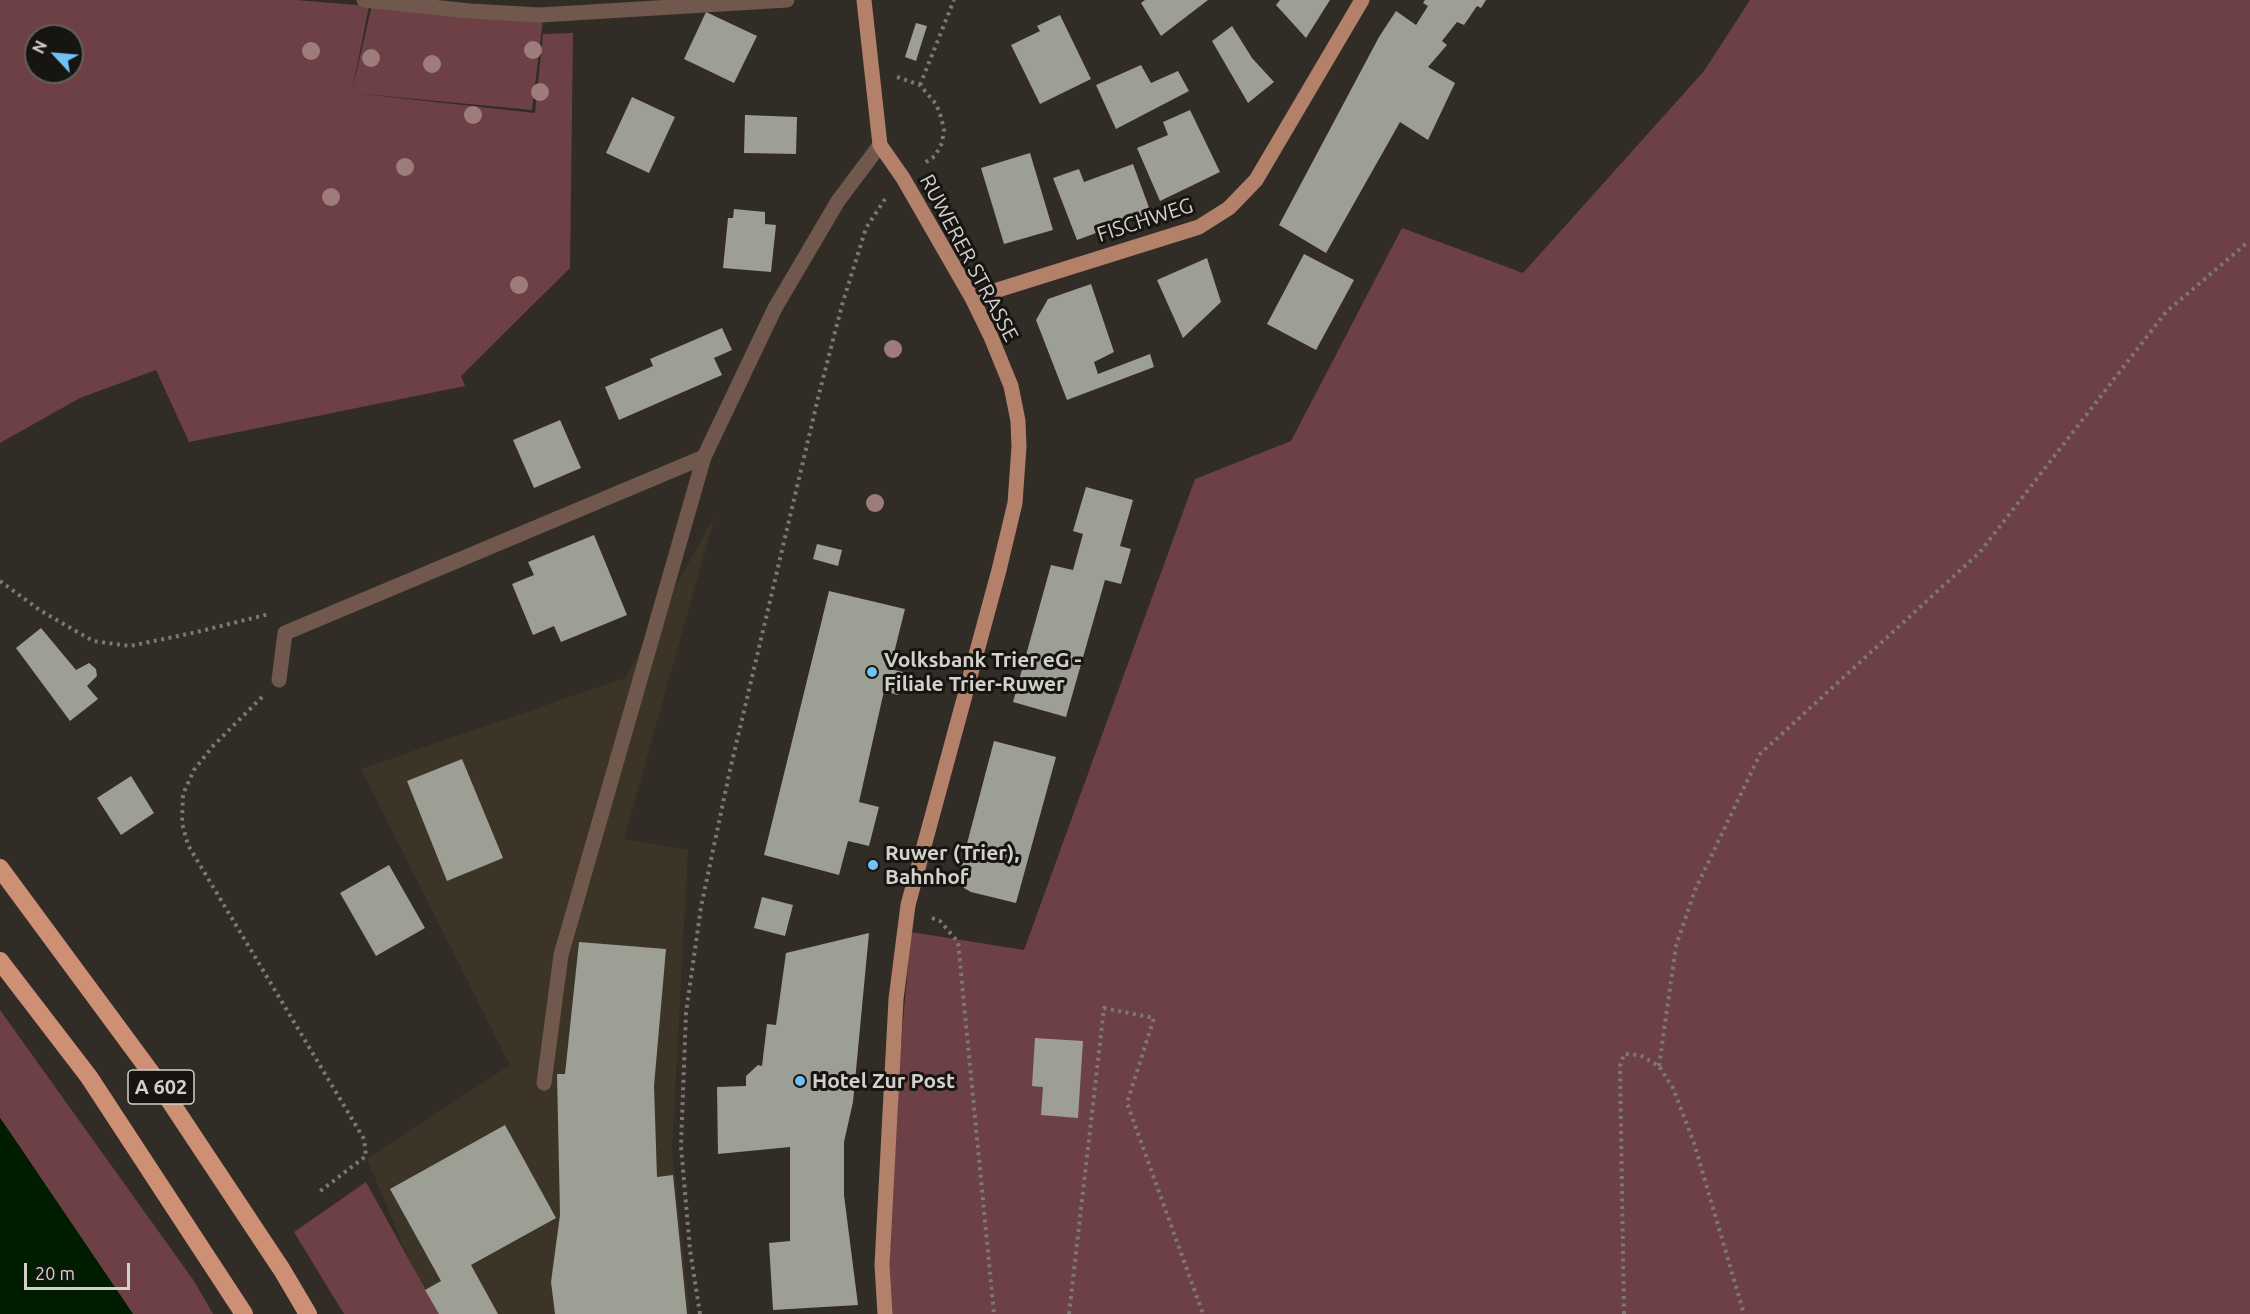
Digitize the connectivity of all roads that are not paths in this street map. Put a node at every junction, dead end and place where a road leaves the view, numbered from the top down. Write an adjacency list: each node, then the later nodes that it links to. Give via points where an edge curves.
1 (364, 0): 5 (street)
2 (787, 0): 5 (street, via 540,15)
3 (864, 0): 6 (main road, RUWERER STRASSE)
4 (1362, 0): 7 (main road, FISCHWEG, via 1256,180 1229,208 1199,227)
5 (468, 5)
6 (880, 145): 7 (main road, RUWERER STRASSE); 8 (street, via 838,201 775,308)
7 (972, 298): 15 (main road, RUWERER STRASSE, via 1011,386 1018,421 1016,503 908,904 896,999 882,1265)
8 (704, 457): 9 (street, via 285,633); 12 (street, via 561,955)
9 (279, 680)
10 (0, 868): 14 (highway, A 602, via 152,1074)
11 (0, 961): 13 (highway, A 602, via 89,1077)
12 (544, 1083)
13 (244, 1314)
14 (308, 1314)
15 (885, 1314)

